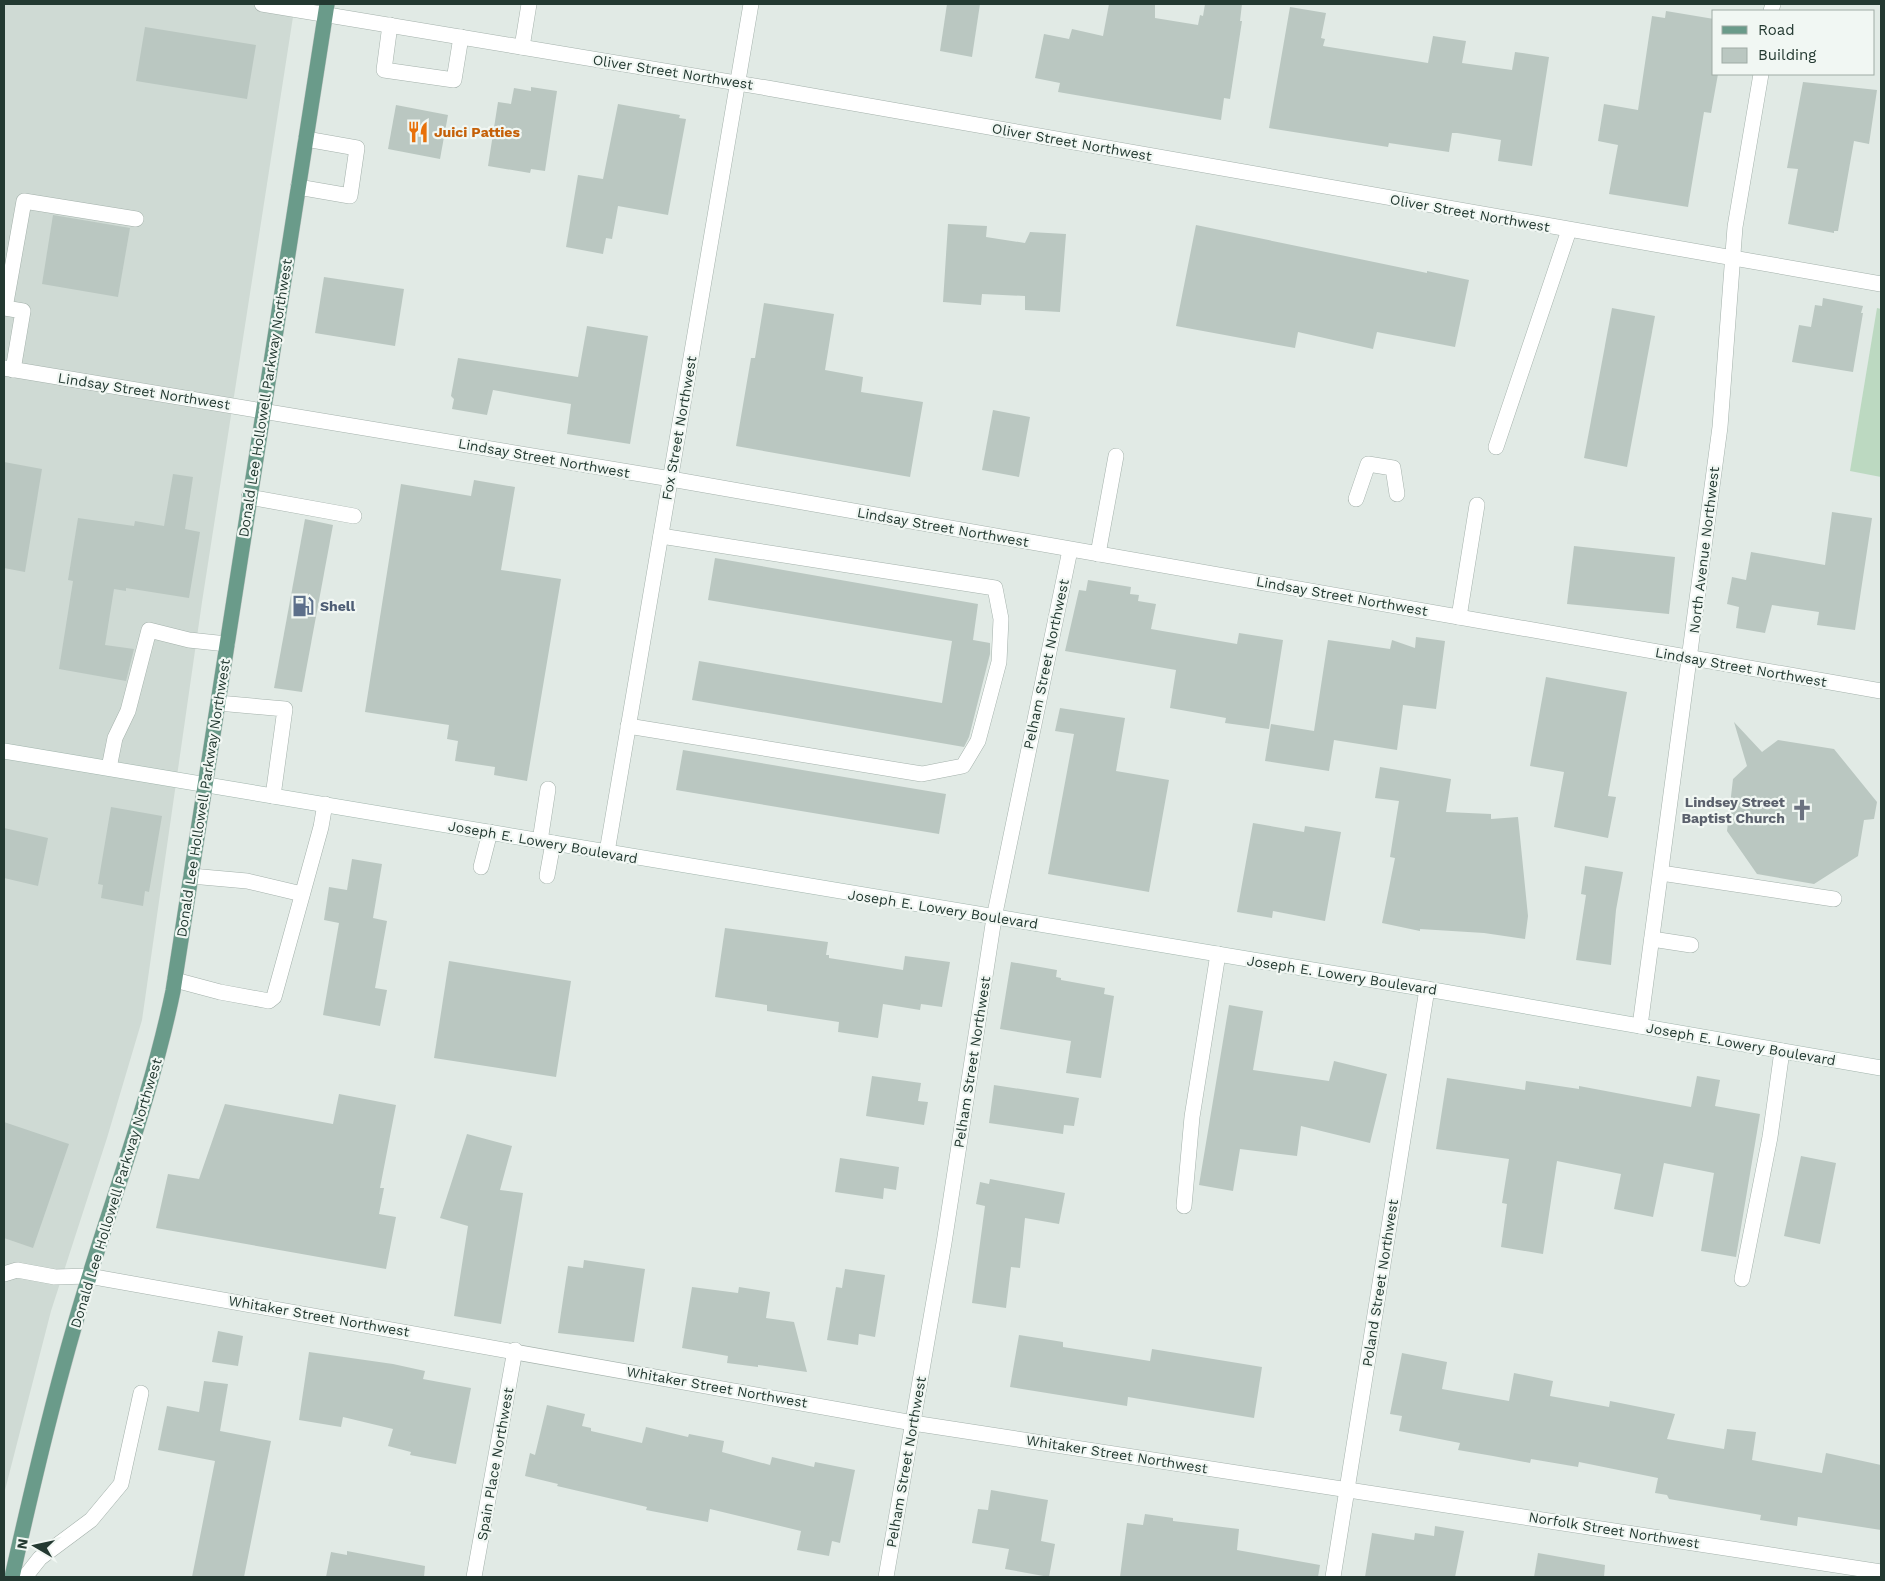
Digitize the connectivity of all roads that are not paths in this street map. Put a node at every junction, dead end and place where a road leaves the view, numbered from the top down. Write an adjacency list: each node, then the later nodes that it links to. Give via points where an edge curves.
1 (262, 4): 4 (street, Oliver Street Northwest)
2 (529, 4): 7 (street)
3 (750, 4): 9 (street, Fox Street Northwest)
4 (327, 9): 5 (street, Oliver Street Northwest); 10 (main road, Donald Lee Hollowell Parkway Northwest)
5 (390, 25): 6 (street, Oliver Street Northwest); 6 (street, via 384,70 454,80)
6 (461, 37): 7 (street, Oliver Street Northwest)
7 (522, 47): 9 (street, Oliver Street Northwest)
8 (1761, 75): 14 (street, North Avenue Northwest, via 1735,227)
9 (738, 83): 13 (street, Oliver Street Northwest); 20 (street, Fox Street Northwest)
10 (306, 139): 11 (main road, Donald Lee Hollowell Parkway Northwest); 11 (street, via 357,148 350,196)
11 (298, 187): 17 (main road, Donald Lee Hollowell Parkway Northwest)
12 (136, 219): 16 (street, via 24,201 5,308 23,311)
13 (1568, 230): 14 (street, Oliver Street Northwest); 18 (street)
14 (1734, 260): 15 (street, Oliver Street Northwest); 31 (street, North Avenue Northwest, via 1720,427)
15 (1881, 284)
16 (8, 369): 17 (street, Lindsay Street Northwest)
17 (263, 410): 20 (street, Lindsay Street Northwest); 22 (main road, Donald Lee Hollowell Parkway Northwest)
18 (1496, 447)
19 (1116, 456): 28 (street)
20 (671, 479): 26 (street, Fox Street Northwest); 27 (street, Lindsay Street Northwest)
21 (1397, 494): 23 (street, via 1393,468 1368,464)
22 (249, 497): 25 (street); 30 (main road, Donald Lee Hollowell Parkway Northwest)
23 (1356, 499)
24 (1477, 505): 29 (street)
25 (354, 516)
26 (661, 536): 34 (street, Fox Street Northwest); 34 (street, via 995,588 1002,619 999,662 978,741 963,766 922,774)
27 (1070, 550): 28 (street, Lindsay Street Northwest); 50 (street, Pelham Street Northwest)
28 (1098, 554): 29 (street, Lindsay Street Northwest)
29 (1460, 617): 31 (street, Lindsay Street Northwest)
30 (227, 644): 33 (main road, Donald Lee Hollowell Parkway Northwest); 36 (street, via 189,640 149,630)
31 (1690, 658): 32 (street, Lindsay Street Northwest); 45 (street, North Avenue Northwest)
32 (1881, 691)
33 (218, 703): 37 (main road, Donald Lee Hollowell Parkway Northwest); 39 (street, via 286,709)
34 (628, 726): 43 (street, Fox Street Northwest)
35 (4, 751): 36 (street, Joseph E. Lowery Boulevard)
36 (109, 768): 37 (street, Joseph E. Lowery Boulevard)
37 (205, 784): 39 (street, Joseph E. Lowery Boulevard); 46 (main road, Donald Lee Hollowell Parkway Northwest)
38 (548, 789): 42 (street)
39 (273, 796): 40 (street, Joseph E. Lowery Boulevard)
40 (324, 804): 41 (street, Joseph E. Lowery Boulevard); 48 (street)
41 (490, 832): 42 (street, Joseph E. Lowery Boulevard); 44 (street)
42 (547, 842): 43 (street, Joseph E. Lowery Boulevard); 47 (street)
43 (607, 852): 50 (street, Joseph E. Lowery Boulevard)
44 (481, 868)
45 (1661, 873): 49 (street); 51 (street, North Avenue Northwest)
46 (191, 876): 48 (street, via 247,881); 54 (main road, Donald Lee Hollowell Parkway Northwest)
47 (547, 876)
48 (302, 894): 54 (street, via 274,997 269,1001)
49 (1834, 899)
50 (994, 918): 53 (street, Joseph E. Lowery Boulevard); 65 (street, Pelham Street Northwest)
51 (1652, 939): 52 (street); 56 (street, North Avenue Northwest)
52 (1692, 945)
53 (1218, 954): 55 (street, Joseph E. Lowery Boulevard); 59 (street, via 1192,1117)
54 (175, 980): 61 (main road, Donald Lee Hollowell Parkway Northwest, via 149,1092)
55 (1427, 989): 56 (street, Joseph E. Lowery Boulevard); 66 (street, Poland Street Northwest)
56 (1640, 1026): 57 (street, Joseph E. Lowery Boulevard)
57 (1782, 1051): 58 (street, Joseph E. Lowery Boulevard); 62 (street, via 1770,1137)
58 (1881, 1068)
59 (1184, 1206)
60 (4, 1274): 61 (street, Whitaker Street Northwest, via 17,1270 55,1277)
61 (89, 1276): 63 (street, Whitaker Street Northwest); 68 (main road, Donald Lee Hollowell Parkway Northwest, via 34,1480)
62 (1742, 1279)
63 (515, 1350): 65 (street, Whitaker Street Northwest); 70 (street, Spain Place Northwest)
64 (141, 1394): 69 (street, via 121,1484 91,1520 40,1558)
65 (913, 1423): 66 (street, Whitaker Street Northwest); 71 (street, Pelham Street Northwest)
66 (1347, 1489): 67 (street, Norfolk Street Northwest); 72 (street, Poland Street Northwest)
67 (1881, 1572)
68 (12, 1577)
69 (25, 1577)
70 (474, 1577)
71 (886, 1577)
72 (1333, 1577)

